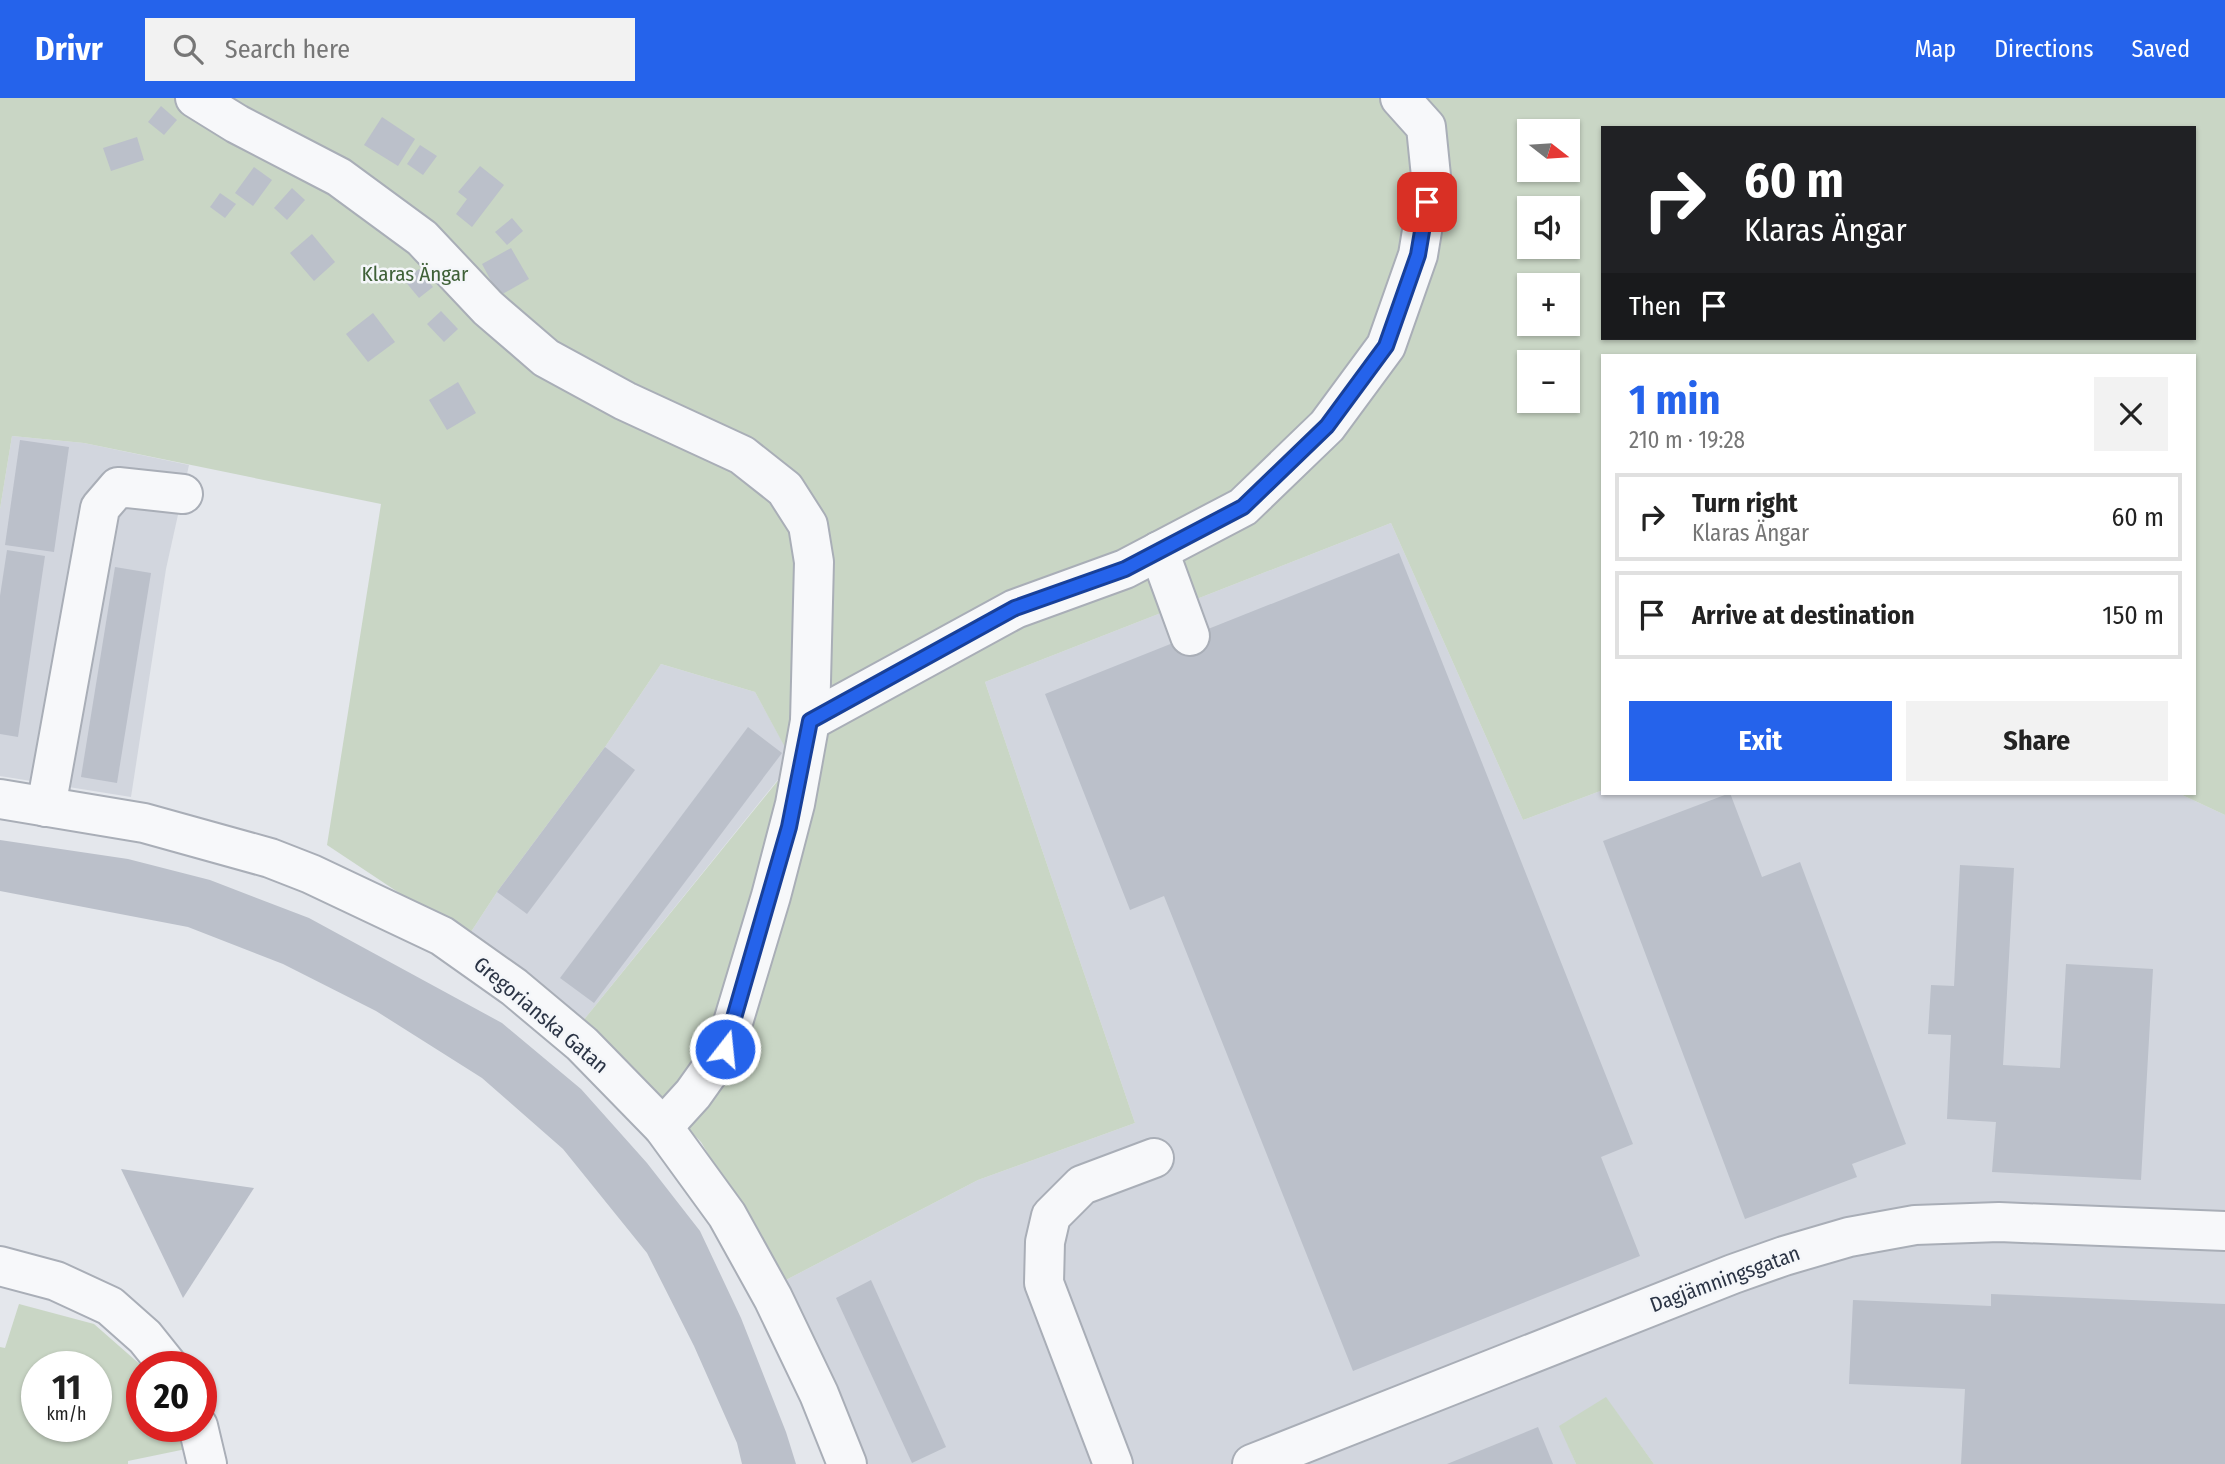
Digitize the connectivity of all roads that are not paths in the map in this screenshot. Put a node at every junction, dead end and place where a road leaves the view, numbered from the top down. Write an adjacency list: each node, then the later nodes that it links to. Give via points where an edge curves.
1 (195, 98): 6 (street, via 340,177 422,238 488,308 546,358 742,455 785,489 808,525 814,562)
2 (1400, 98): 4 (street, via 1426,127 1432,176 1418,255 1386,346 1327,426 1243,507)
3 (183, 494): 8 (street, via 118,487 100,508)
4 (1159, 551): 5 (street); 6 (street, via 1125,569 1015,608)
5 (1190, 636)
6 (810, 721): 9 (street, via 788,830 725,1049)
7 (0, 799): 8 (street, Gregorianska Gatan)
8 (46, 807): 9 (street, Gregorianska Gatan, via 144,823 270,858 442,936 514,987 582,1044)
9 (663, 1127): 16 (street, Gregorianska Gatan, via 727,1214 819,1394)
10 (1154, 1158): 17 (street, via 1082,1185 1051,1216 1045,1241 1044,1283)
11 (2225, 1231): 18 (street, Dagjämningsgatan, via 1999,1222 1915,1225 1849,1237 1733,1274)
12 (0, 1266): 13 (street, via 56,1281 110,1306)
13 (156, 1351)
14 (202, 1442): 15 (street)
15 (207, 1464)
16 (847, 1464)
17 (1113, 1464)
18 (1252, 1464)

